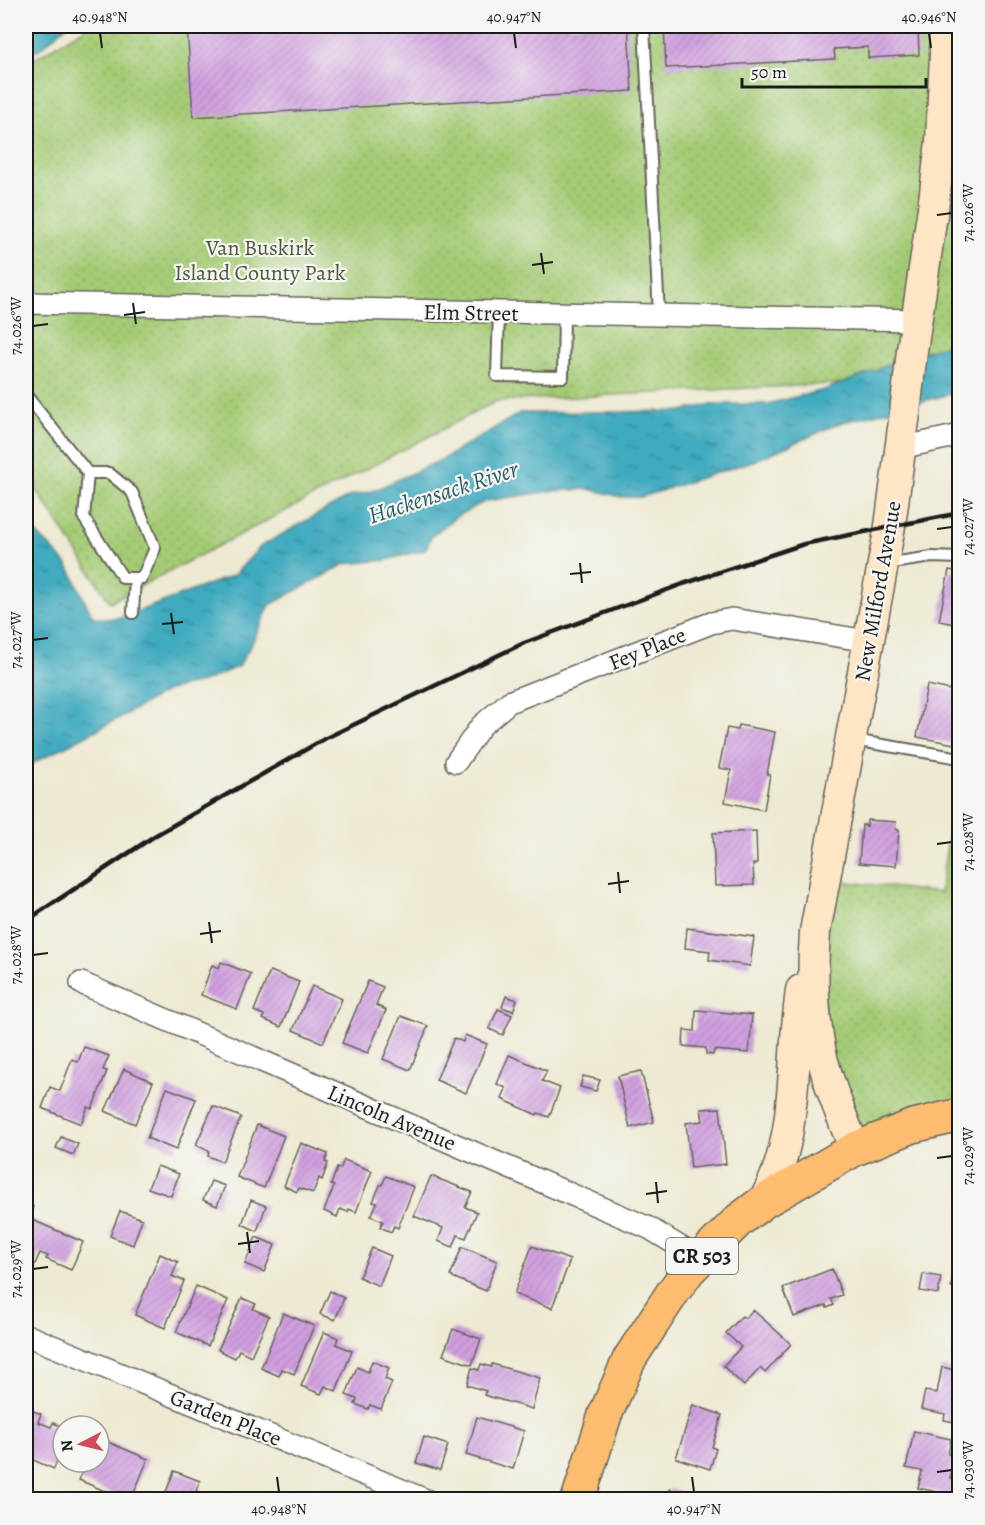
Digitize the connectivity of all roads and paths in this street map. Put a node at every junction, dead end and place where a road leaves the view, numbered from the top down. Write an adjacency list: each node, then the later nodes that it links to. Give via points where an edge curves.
1 (644, 26): 6 (lane)
2 (944, 26): 7 (main road, New Milford Avenue, via 941,141)
3 (26, 303): 4 (street, Elm Street)
4 (499, 312): 5 (street, Elm Street); 5 (lane, via 497,376 552,377 562,377)
5 (564, 313): 6 (street, Elm Street)
6 (659, 315): 7 (street, Elm Street)
7 (917, 321): 10 (main road, New Milford Avenue)
8 (26, 395): 11 (lane)
9 (960, 435): 10 (street)
10 (900, 448): 13 (main road, New Milford Avenue)
11 (88, 473): 14 (lane, via 84,518 123,578); 14 (lane, via 109,473 132,492 155,548 142,578)
12 (960, 558): 13 (lane, via 932,557)
13 (882, 565): 16 (main road, New Milford Avenue)
14 (135, 578): 15 (lane)
15 (133, 613)
16 (868, 641): 17 (main road, New Milford Avenue); 19 (street, Fey Place, via 732,619 711,623 509,702 481,726)
17 (850, 740): 18 (lane); 20 (main road, New Milford Avenue)
18 (960, 758)
19 (456, 762)
20 (815, 932): 23 (main road, New Milford Avenue, via 813,979 823,1060); 24 (main road, via 805,958 786,1143 777,1175)
21 (81, 983): 25 (street, Lincoln Avenue, via 649,1228)
22 (960, 1115): 23 (main road, CR 503, via 913,1126)
23 (855, 1149): 24 (main road, CR 503)
24 (763, 1202): 25 (main road, CR 503)
25 (700, 1258): 28 (main road, CR 503, via 630,1358 605,1415)
26 (26, 1335): 27 (street, Garden Place)
27 (426, 1500)
28 (578, 1500)

